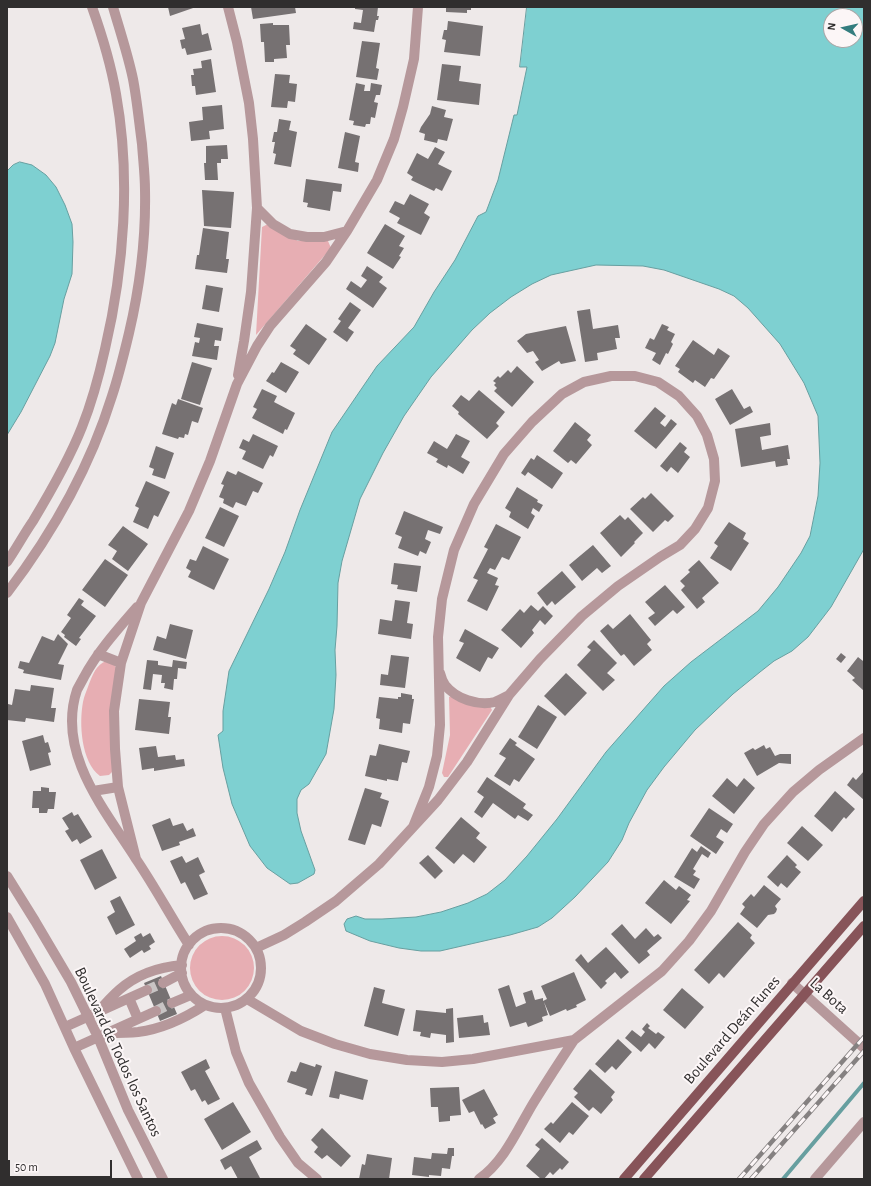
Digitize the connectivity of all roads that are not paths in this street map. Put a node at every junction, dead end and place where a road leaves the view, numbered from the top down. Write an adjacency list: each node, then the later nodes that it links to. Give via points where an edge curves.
1 (92, 7): 8 (street, via 107,56 121,126 124,204 112,318 93,396 82,428 52,490)
2 (113, 7): 9 (street, via 133,80 146,190 142,265 135,307 112,397 77,482 52,528)
3 (228, 7): 5 (street, via 249,103)
4 (418, 7): 6 (street, via 414,59 394,138 377,180)
5 (257, 208): 6 (street, via 273,224 290,234 324,237); 7 (street, via 251,292)
6 (347, 231): 7 (street, via 326,262 270,326)
7 (236, 384): 10 (street, via 210,461 189,511)
8 (7, 562)
9 (7, 593)
10 (141, 603): 11 (street); 12 (street)
11 (98, 654): 12 (street); 17 (street, via 77,690 72,714 73,740 79,762)
12 (121, 663): 16 (street, via 114,711)
13 (438, 670): 14 (street, via 445,685 462,698 485,703 495,702); 14 (street, via 442,599 454,550 474,504 504,454 532,422 562,394 584,382 611,376 635,376 658,382 679,396 697,416 707,435 714,459 715,481 708,508 695,529 680,545 624,582 582,616); 18 (street, via 440,725 437,756 429,787)
14 (509, 695): 18 (street, via 467,762)
15 (864, 738): 42 (street, via 798,788 764,824 744,852 711,911 662,971)
16 (118, 787): 17 (street); 19 (street)
17 (93, 791): 19 (street)
18 (413, 827): 25 (street, via 379,864 336,901 294,928)
19 (136, 859): 24 (street)
20 (7, 876): 38 (street, Boulevard de Todos los Santos)
21 (864, 901): 28 (main road, Boulevard Deán Funes)
22 (7, 917): 40 (street, via 45,984)
23 (864, 926): 31 (main road, Boulevard Deán Funes)
24 (188, 945): 25 (street, via 210,930 223,928 236,931); 26 (street)
25 (256, 948): 33 (street, via 262,969 260,980)
26 (182, 969): 27 (street); 30 (street, via 185,985); 38 (street, via 170,966 148,972 118,990)
27 (163, 982)
28 (792, 983): 31 (street, La Bota); 50 (main road, Boulevard Deán Funes)
29 (147, 990): 32 (street)
30 (191, 995): 34 (street); 35 (street)
31 (805, 995): 44 (street, La Bota); 51 (main road, Boulevard Deán Funes)
32 (129, 998): 38 (street); 39 (street)
33 (248, 999): 36 (street); 42 (street, via 301,1031 370,1054 407,1060 442,1062 473,1059)
34 (172, 1003)
35 (205, 1005): 36 (street); 41 (street, via 193,1013 157,1028)
36 (225, 1008): 48 (street, via 236,1052 249,1083 298,1163)
37 (156, 1011): 39 (street)
38 (92, 1014): 40 (street); 41 (street, Boulevard de Todos los Santos)
39 (138, 1019): 41 (street)
40 (65, 1027): 43 (street)
41 (102, 1035): 43 (street); 47 (street, Boulevard de Todos los Santos, via 128,1110)
42 (574, 1040): 49 (street, via 505,1152)
43 (74, 1048): 46 (street)
44 (864, 1048)
45 (864, 1122): 52 (street)
46 (138, 1179)
47 (163, 1179)
48 (317, 1179)
49 (479, 1179)
50 (624, 1179)
51 (644, 1179)
52 (815, 1179)

